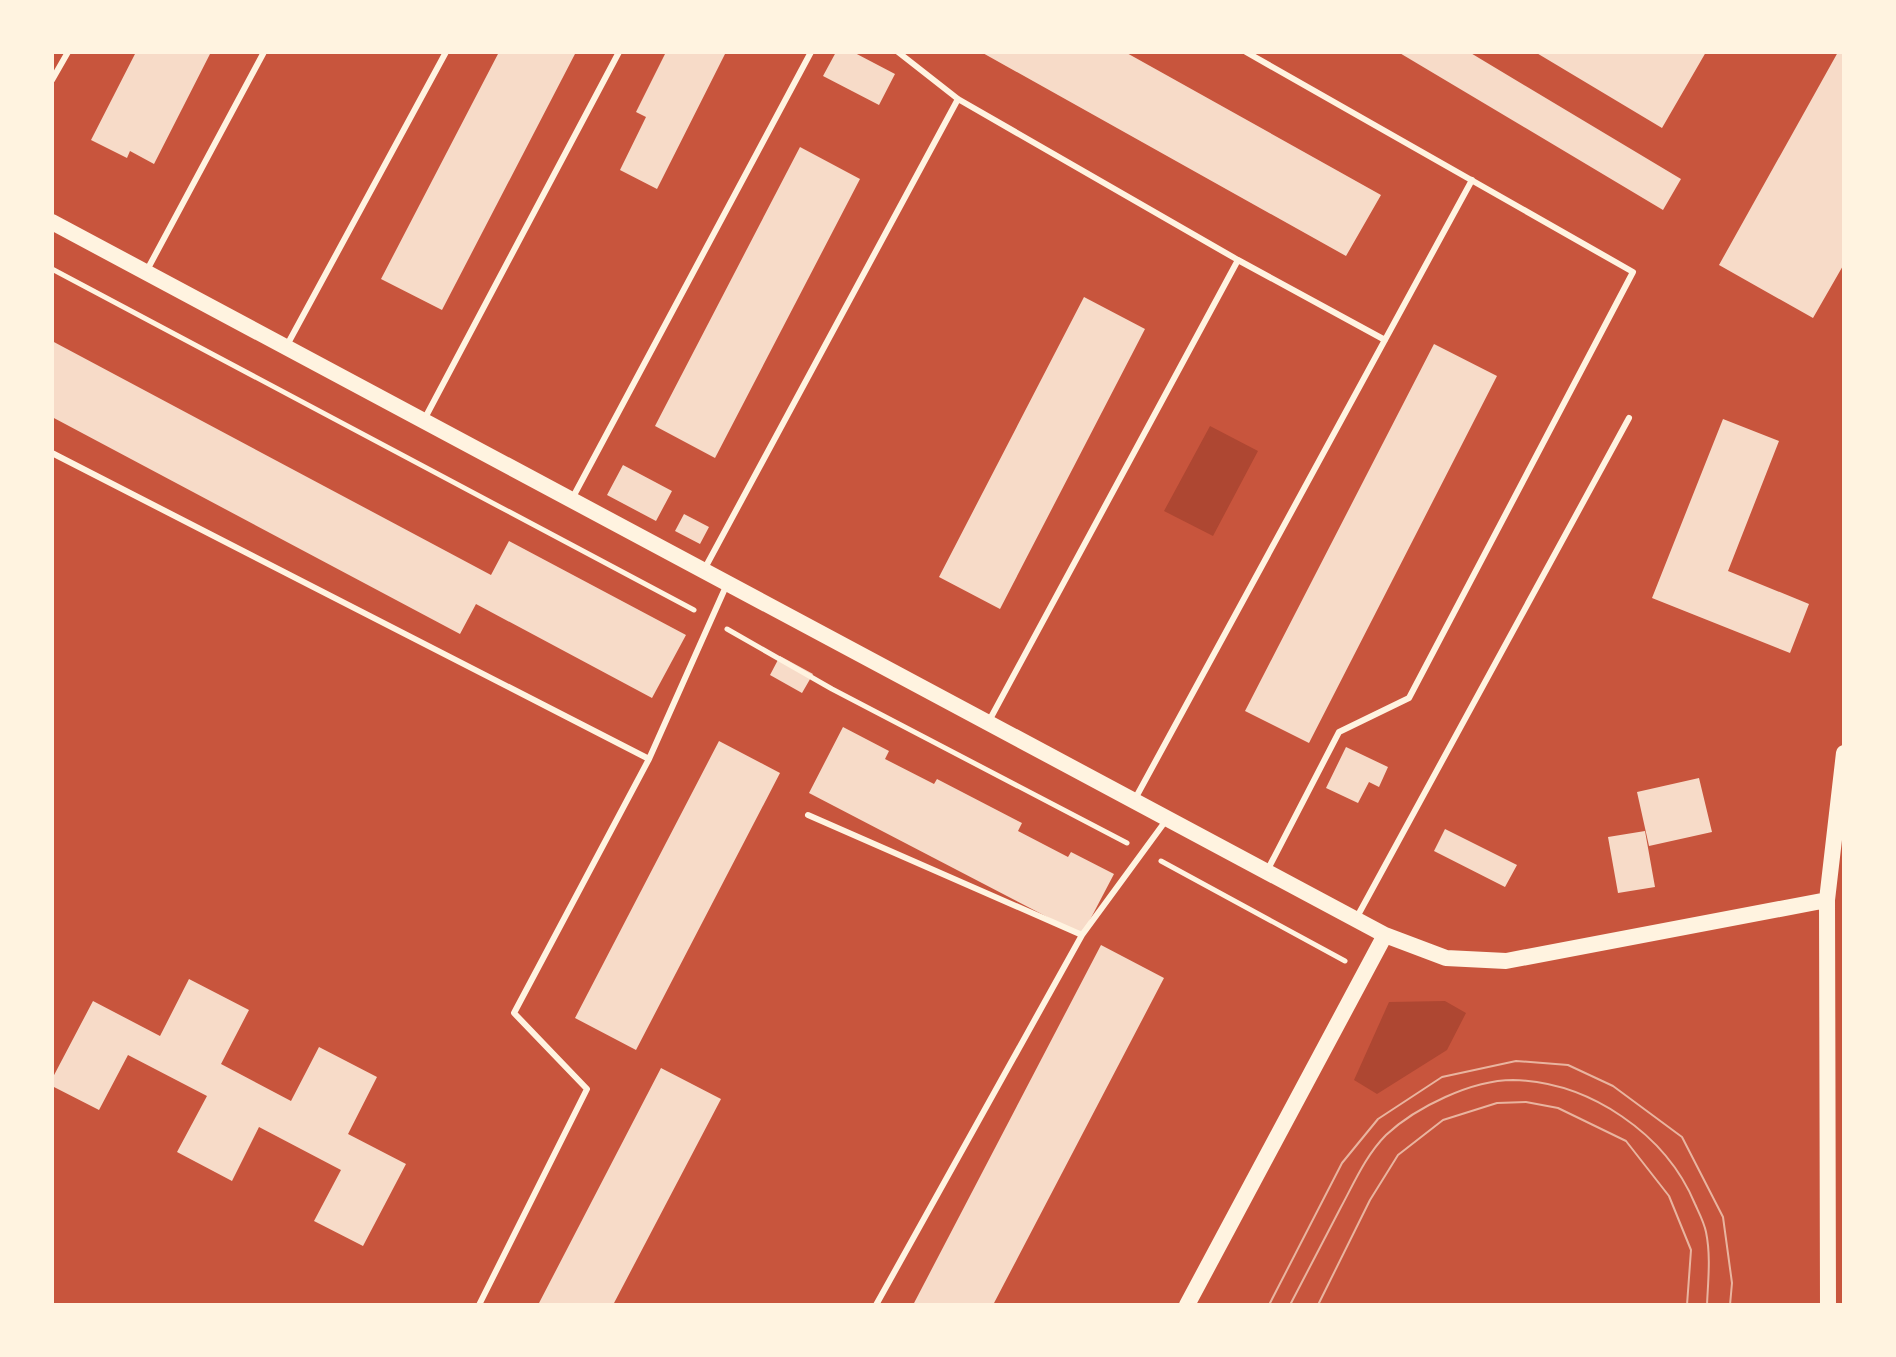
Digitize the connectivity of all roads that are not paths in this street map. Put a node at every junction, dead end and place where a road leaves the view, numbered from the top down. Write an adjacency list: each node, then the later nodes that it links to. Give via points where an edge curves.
1 (68, 52): 8 (lane)
2 (264, 52): 13 (lane)
3 (446, 52): 15 (lane)
4 (619, 52): 17 (lane)
5 (811, 52): 19 (lane)
6 (898, 52): 9 (lane)
7 (1246, 52): 10 (lane)
8 (52, 80)
9 (958, 99): 12 (lane); 20 (lane)
10 (1472, 180): 14 (lane); 28 (lane, via 1633,272 1409,698 1339,732)
11 (52, 222): 13 (main road)
12 (1238, 260): 14 (lane); 22 (lane)
13 (146, 272): 15 (main road)
14 (1385, 340): 25 (lane)
15 (286, 347): 17 (main road)
16 (1629, 418): 30 (lane)
17 (423, 421): 19 (main road)
18 (52, 453): 24 (lane)
19 (571, 500): 20 (main road)
20 (703, 571): 21 (main road)
21 (727, 584): 22 (main road); 24 (lane)
22 (988, 724): 25 (main road)
23 (1844, 753): 29 (main road)
24 (649, 759): 33 (lane, via 514,1013 587,1089)
25 (1133, 802): 27 (main road)
26 (808, 815): 31 (lane)
27 (1167, 819): 28 (main road); 31 (lane)
28 (1267, 871): 30 (main road)
29 (1827, 900): 32 (main road, via 1506,961 1446,958); 36 (main road)
30 (1356, 920): 32 (main road)
31 (1082, 935): 34 (lane)
32 (1385, 935): 35 (main road)
33 (479, 1305)
34 (876, 1305)
35 (1187, 1305)
36 (1828, 1305)

